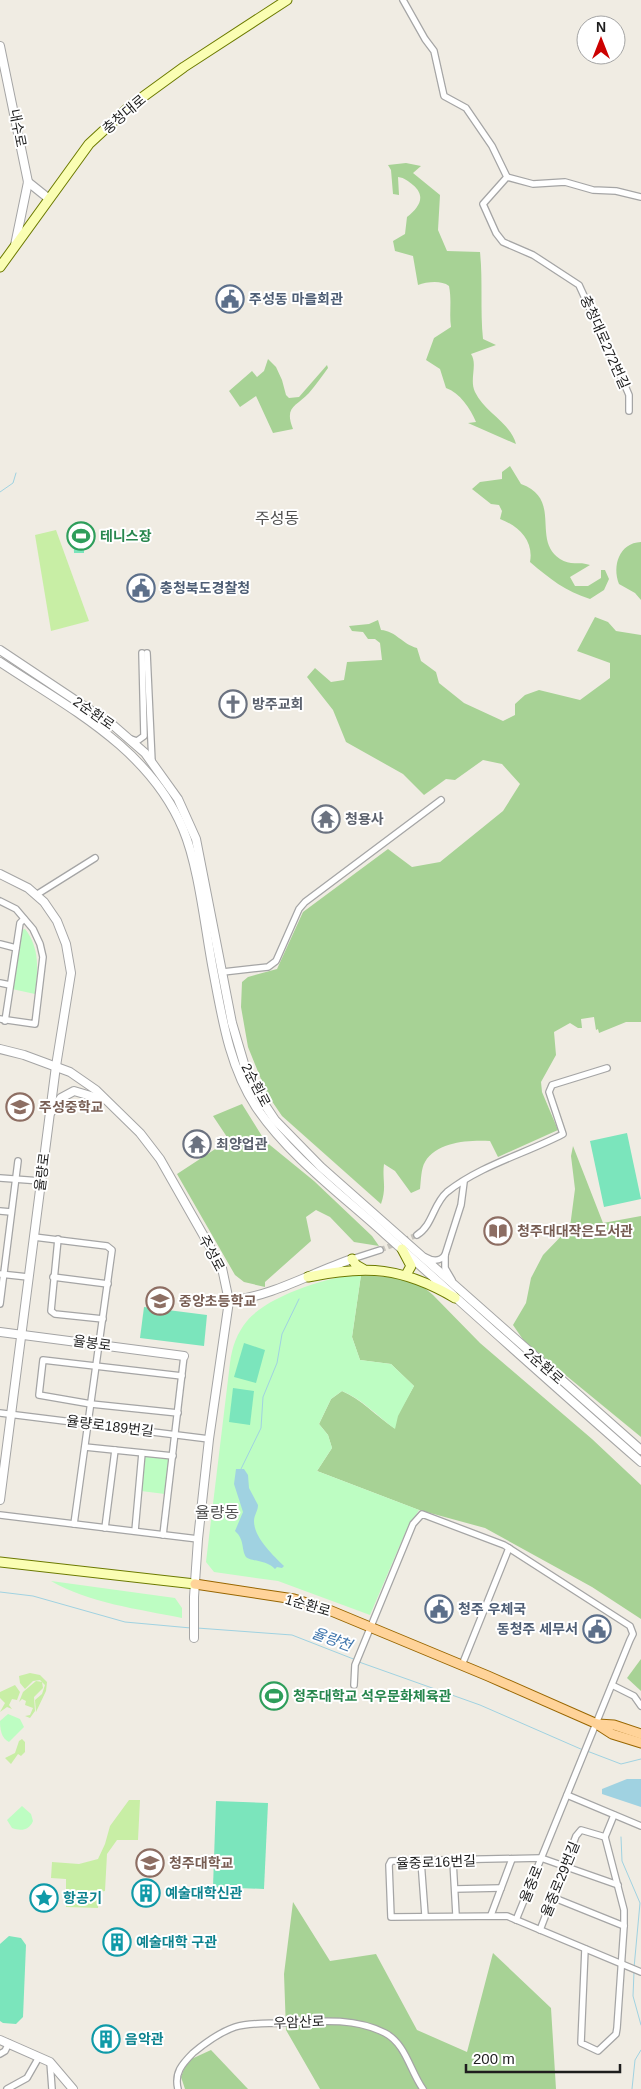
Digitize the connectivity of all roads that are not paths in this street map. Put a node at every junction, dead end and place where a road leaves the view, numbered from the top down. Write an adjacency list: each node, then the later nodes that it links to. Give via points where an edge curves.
1 (286, 0): 7 (main road, 충청대로, via 130,107 89,144)
2 (403, 0): 4 (street, via 434,51 444,96 471,114)
3 (0, 46): 5 (street, 내수로)
4 (507, 177): 6 (street, via 533,184 565,182); 10 (street, 충청대로272번길, via 483,204 496,233 503,242 533,255 579,285 629,395)
5 (28, 182): 7 (street); 8 (street)
6 (641, 197)
7 (48, 198): 8 (main road, 충청대로)
8 (14, 245): 9 (main road, 충청대로)
9 (0, 267)
10 (629, 411)
11 (0, 650): 13 (street, 2순환로)
12 (0, 662): 44 (street, 2순환로, via 119,742 156,782 187,839 224,1023 246,1090 287,1146)
13 (128, 738): 14 (street, 2순환로); 14 (street, via 137,741 144,736 144,653)
14 (153, 764): 23 (street, 2순환로, via 178,799 196,839)
15 (441, 800): 23 (street, via 305,902 276,961 268,966)
16 (95, 858): 18 (street)
17 (0, 874): 18 (street, 율량로)
18 (36, 895): 28 (street, 율량로, via 57,921 70,962)
19 (0, 901): 20 (street, via 16,909)
20 (24, 918): 22 (street, via 20,923); 26 (street, via 33,929 43,957 36,1020 31,1025)
21 (0, 944): 22 (street)
22 (16, 948): 25 (street)
23 (223, 972): 46 (street, 2순환로, via 241,1054 264,1106 298,1146)
24 (0, 983): 25 (street)
25 (10, 985): 26 (street)
26 (3, 1020)
27 (0, 1049): 28 (street, 주성로)
28 (56, 1066): 30 (street, 주성로, via 76,1076); 31 (street, 율량로)
29 (606, 1068): 36 (street, via 552,1085 549,1092 564,1134 543,1146 479,1171)
30 (110, 1103): 31 (street, via 74,1090 61,1098); 57 (street, 주성로, via 140,1133 160,1160 222,1268)
31 (50, 1114): 35 (street, 율량로)
32 (18, 1161): 34 (street)
33 (0, 1178): 34 (street)
34 (15, 1180): 35 (street); 38 (street)
35 (41, 1181): 40 (street, 율량로)
36 (464, 1182): 39 (street, via 440,1200 426,1229); 47 (street, via 461,1205)
37 (0, 1211): 38 (street)
38 (11, 1212): 43 (street)
39 (418, 1235)
40 (34, 1237): 41 (street); 52 (street, 율량로)
41 (58, 1239): 53 (street); 55 (street, via 112,1248)
42 (0, 1243): 43 (street)
43 (7, 1243): 50 (street)
44 (402, 1249): 51 (main road, via 411,1266); 56 (street, 2순환로)
45 (380, 1250): 48 (street)
46 (415, 1251): 47 (street, via 428,1259 442,1259); 56 (street, 2순환로)
47 (445, 1255): 56 (street, via 445,1268)
48 (352, 1259): 49 (main road); 54 (street)
49 (364, 1269): 51 (main road); 54 (main road)
50 (2, 1274): 52 (street); 58 (street)
51 (406, 1274): 56 (main road)
52 (28, 1277): 61 (street, 율량로)
53 (53, 1277): 55 (street); 59 (street, via 52,1313)
54 (308, 1277): 57 (street, via 249,1299)
55 (108, 1284): 59 (street)
56 (456, 1294): 75 (street, 2순환로); 78 (street, 2순환로)
57 (229, 1301): 72 (street, 주성로)
58 (0, 1304)
59 (103, 1319): 62 (street)
60 (0, 1332): 61 (street, 율봉로)
61 (21, 1334): 62 (street, 율봉로); 69 (street, 율량로)
62 (99, 1344): 63 (street, 율봉로); 64 (street)
63 (184, 1356): 65 (street)
64 (96, 1367): 65 (street); 66 (street); 66 (street, via 43,1360 39,1396)
65 (182, 1376): 68 (street)
66 (91, 1404): 68 (street); 70 (street)
67 (0, 1413): 69 (street, 율량로189번길)
68 (178, 1413): 71 (street)
69 (11, 1414): 70 (street, 율량로189번길); 79 (street, 율량로)
70 (88, 1424): 71 (street, 율량로189번길); 73 (street)
71 (175, 1435): 72 (street, 율량로189번길); 77 (street)
72 (209, 1439): 85 (street, 주성로)
73 (85, 1446): 74 (street); 81 (street)
74 (115, 1450): 76 (street); 82 (street)
75 (641, 1450)
76 (142, 1453): 77 (street); 83 (street)
77 (173, 1456): 84 (street)
78 (641, 1462)
79 (0, 1500)
80 (0, 1515): 81 (street)
81 (74, 1524): 82 (street)
82 (105, 1528): 83 (street)
83 (134, 1531): 84 (street)
84 (163, 1534): 85 (street)
85 (198, 1539): 88 (street, 주성로)
86 (509, 1548): 89 (street, 율중로, via 432,1516 419,1515); 91 (street); 93 (street, 율중로, via 630,1626 633,1634)
87 (0, 1562): 88 (main road, 1순환로)
88 (194, 1584): 89 (main road, 1순환로, via 294,1599); 90 (street, 주성로)
89 (370, 1628): 91 (main road, 1순환로); 92 (street, via 354,1669)
90 (194, 1638)
91 (462, 1665): 95 (main road, 1순환로)
92 (354, 1685)
93 (612, 1686): 94 (street, via 634,1696); 95 (street, 율중로)
94 (641, 1706)
95 (595, 1723): 96 (main road, 1순환로); 97 (main road, 1순환로, via 612,1734); 98 (street, 율중로)
96 (641, 1734)
97 (641, 1743)
98 (566, 1795): 99 (street); 102 (street, 율중로)
99 (614, 1814): 100 (street); 101 (street)
100 (641, 1826)
101 (605, 1837): 106 (street, 율중로29번길, via 581,1830); 107 (street)
102 (541, 1858): 103 (street, 율중로16번길); 106 (street, 율중로16번길); 114 (street, 율중로)
103 (512, 1859): 104 (street, 율중로16번길); 109 (street)
104 (453, 1860): 105 (street, 율중로16번길); 108 (street)
105 (421, 1861): 111 (street); 111 (street, 율중로16번길, via 391,1862 391,1916)
106 (566, 1864): 107 (street, 율중로16번길); 110 (street, 율중로29번길)
107 (618, 1885): 115 (street)
108 (455, 1888): 109 (street); 112 (street)
109 (501, 1888): 113 (street)
110 (552, 1898): 115 (street); 116 (street, 율중로29번길)
111 (425, 1915): 112 (street, 율중로16번길)
112 (456, 1915): 113 (street, 율중로16번길)
113 (491, 1915): 114 (street, 율중로16번길)
114 (516, 1920): 116 (street, 율중로)
115 (624, 1926): 118 (street)
116 (540, 1930): 117 (street, 율중로)
117 (585, 1948): 118 (street, 율중로); 118 (street, via 581,2043 584,2046 598,2051 616,2034)
118 (624, 1964): 119 (street, 율중로)
119 (641, 1972)
120 (0, 2040): 121 (street)
121 (9, 2043): 122 (street); 123 (street)
122 (0, 2054)
123 (39, 2057): 124 (street); 125 (street, via 27,2078)
124 (50, 2062): 126 (street); 127 (street)
125 (7, 2089)
126 (52, 2089)
127 (73, 2089)
128 (178, 2089): 129 (street, 우암산로, via 177,2073 182,2063 225,2031 260,2023 310,2021 364,2024 387,2034 401,2048)
129 (423, 2089)

